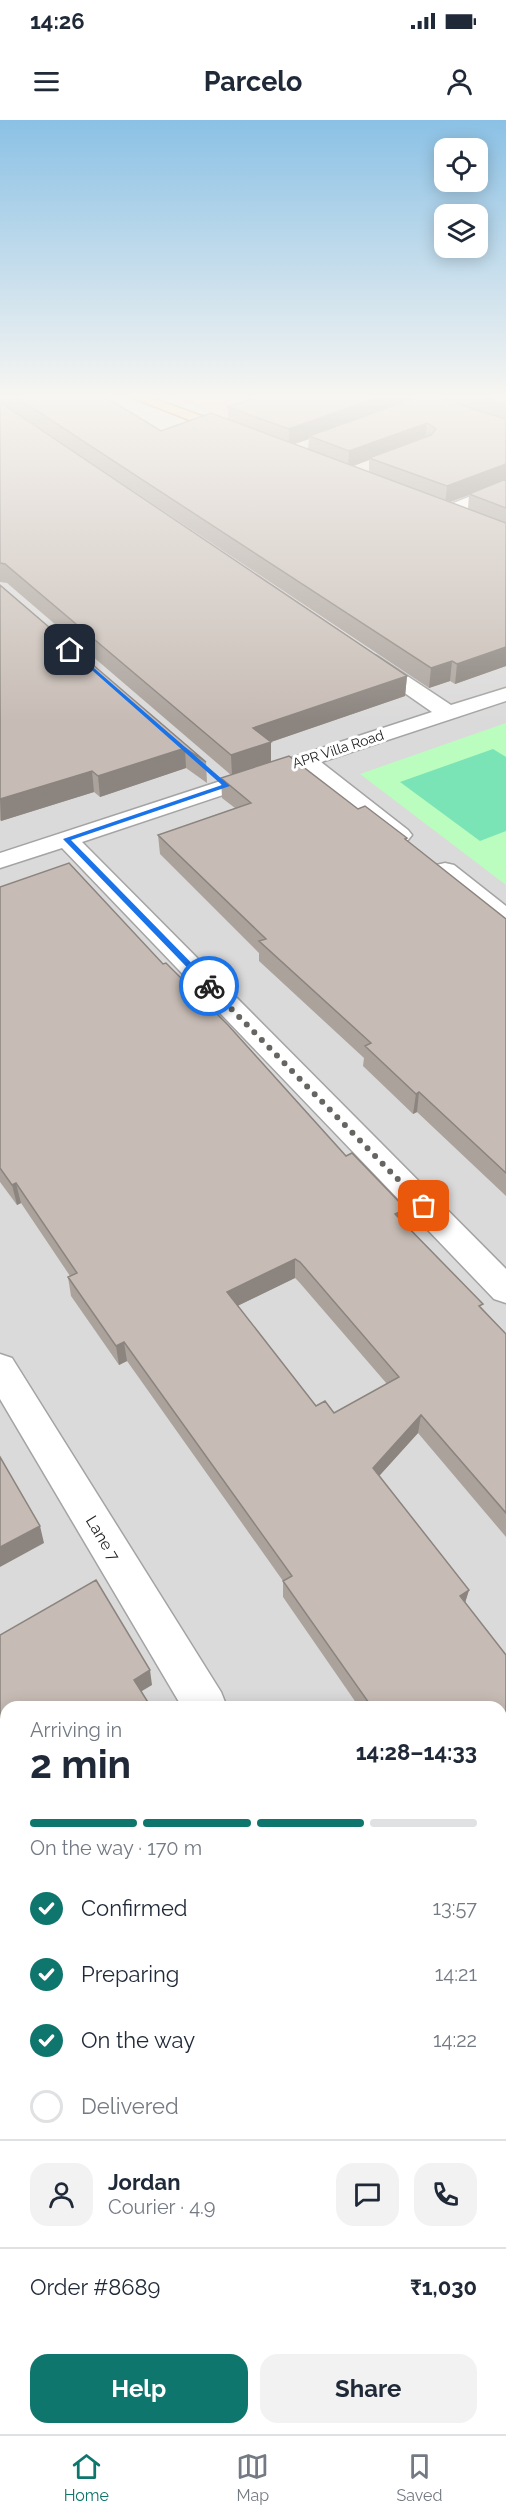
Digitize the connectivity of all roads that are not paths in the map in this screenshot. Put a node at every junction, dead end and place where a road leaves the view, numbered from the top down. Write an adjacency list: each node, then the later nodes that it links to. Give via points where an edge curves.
1 (432, 506): 3 (main road)
2 (461, 506): 3 (street)
3 (447, 512): 4 (main road)
4 (473, 522)
5 (354, 649): 7 (street)
6 (506, 694): 7 (street, APR Villa Road)
7 (448, 713): 8 (street, APR Villa Road)
8 (304, 760): 10 (street, APR Villa Road); 13 (street)
9 (208, 770): 10 (street)
10 (227, 786): 11 (street, APR Villa Road)
11 (66, 839): 12 (street, APR Villa Road); 14 (street)
12 (0, 861)
13 (506, 919)
14 (506, 1290)
15 (0, 1368): 16 (street, Lane 7)
16 (202, 1701)

